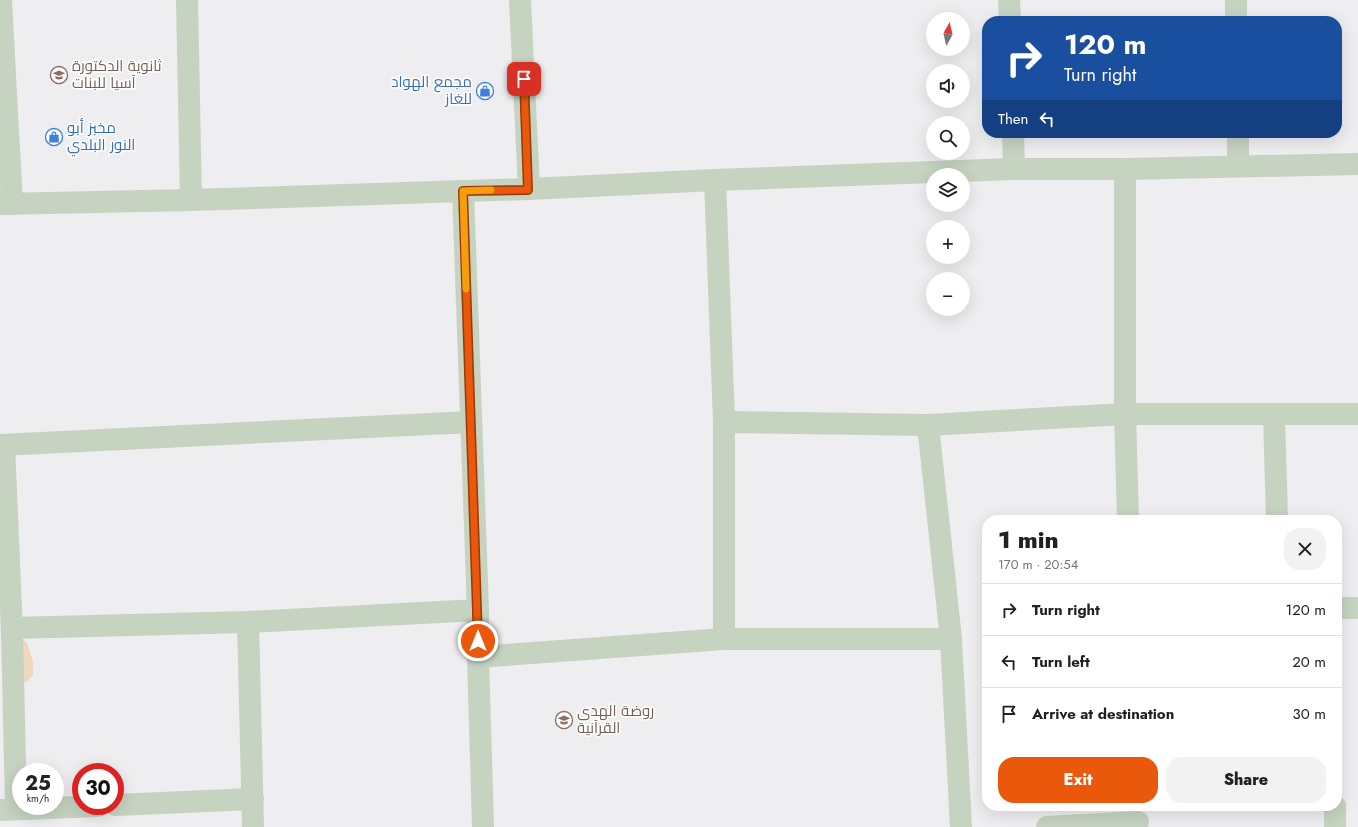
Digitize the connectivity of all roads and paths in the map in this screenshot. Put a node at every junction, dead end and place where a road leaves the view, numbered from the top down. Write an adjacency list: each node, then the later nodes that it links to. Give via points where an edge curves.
1 (1, 0): 18 (street)
2 (187, 0): 17 (street)
3 (520, 0): 15 (street)
4 (1009, 0): 6 (street)
5 (1236, 0): 7 (street)
6 (1010, 16)
7 (1236, 16)
8 (1013, 138): 12 (street)
9 (1238, 138): 11 (street)
10 (1358, 164): 11 (street)
11 (1238, 166): 13 (street)
12 (1014, 169): 13 (street); 14 (street)
13 (1125, 169): 19 (street)
14 (714, 180): 15 (street); 23 (street)
15 (528, 190): 16 (street)
16 (463, 191): 17 (street); 22 (street)
17 (191, 200): 18 (street)
18 (6, 204)
19 (1125, 414): 20 (street); 24 (street); 26 (street)
20 (1274, 414): 21 (street); 27 (street)
21 (1358, 414)
22 (471, 422): 25 (street); 30 (street)
23 (724, 422): 24 (street); 33 (street)
24 (928, 425): 34 (street)
25 (2, 445): 32 (street)
26 (1128, 515)
27 (1277, 515)
28 (1342, 608): 29 (street)
29 (1358, 608)
30 (478, 610): 31 (street); 35 (street)
31 (248, 622): 32 (street); 36 (street)
32 (12, 628): 39 (street, via 16,806)
33 (724, 639): 34 (street); 35 (street)
34 (951, 639): 44 (street)
35 (478, 657): 43 (street)
36 (253, 799): 37 (street); 42 (street)
37 (124, 805)
38 (72, 807): 39 (street)
39 (9, 810)
40 (1335, 811): 46 (street)
41 (1138, 818): 45 (street)
42 (253, 827)
43 (483, 827)
44 (960, 827)
45 (1047, 827)
46 (1335, 827)

